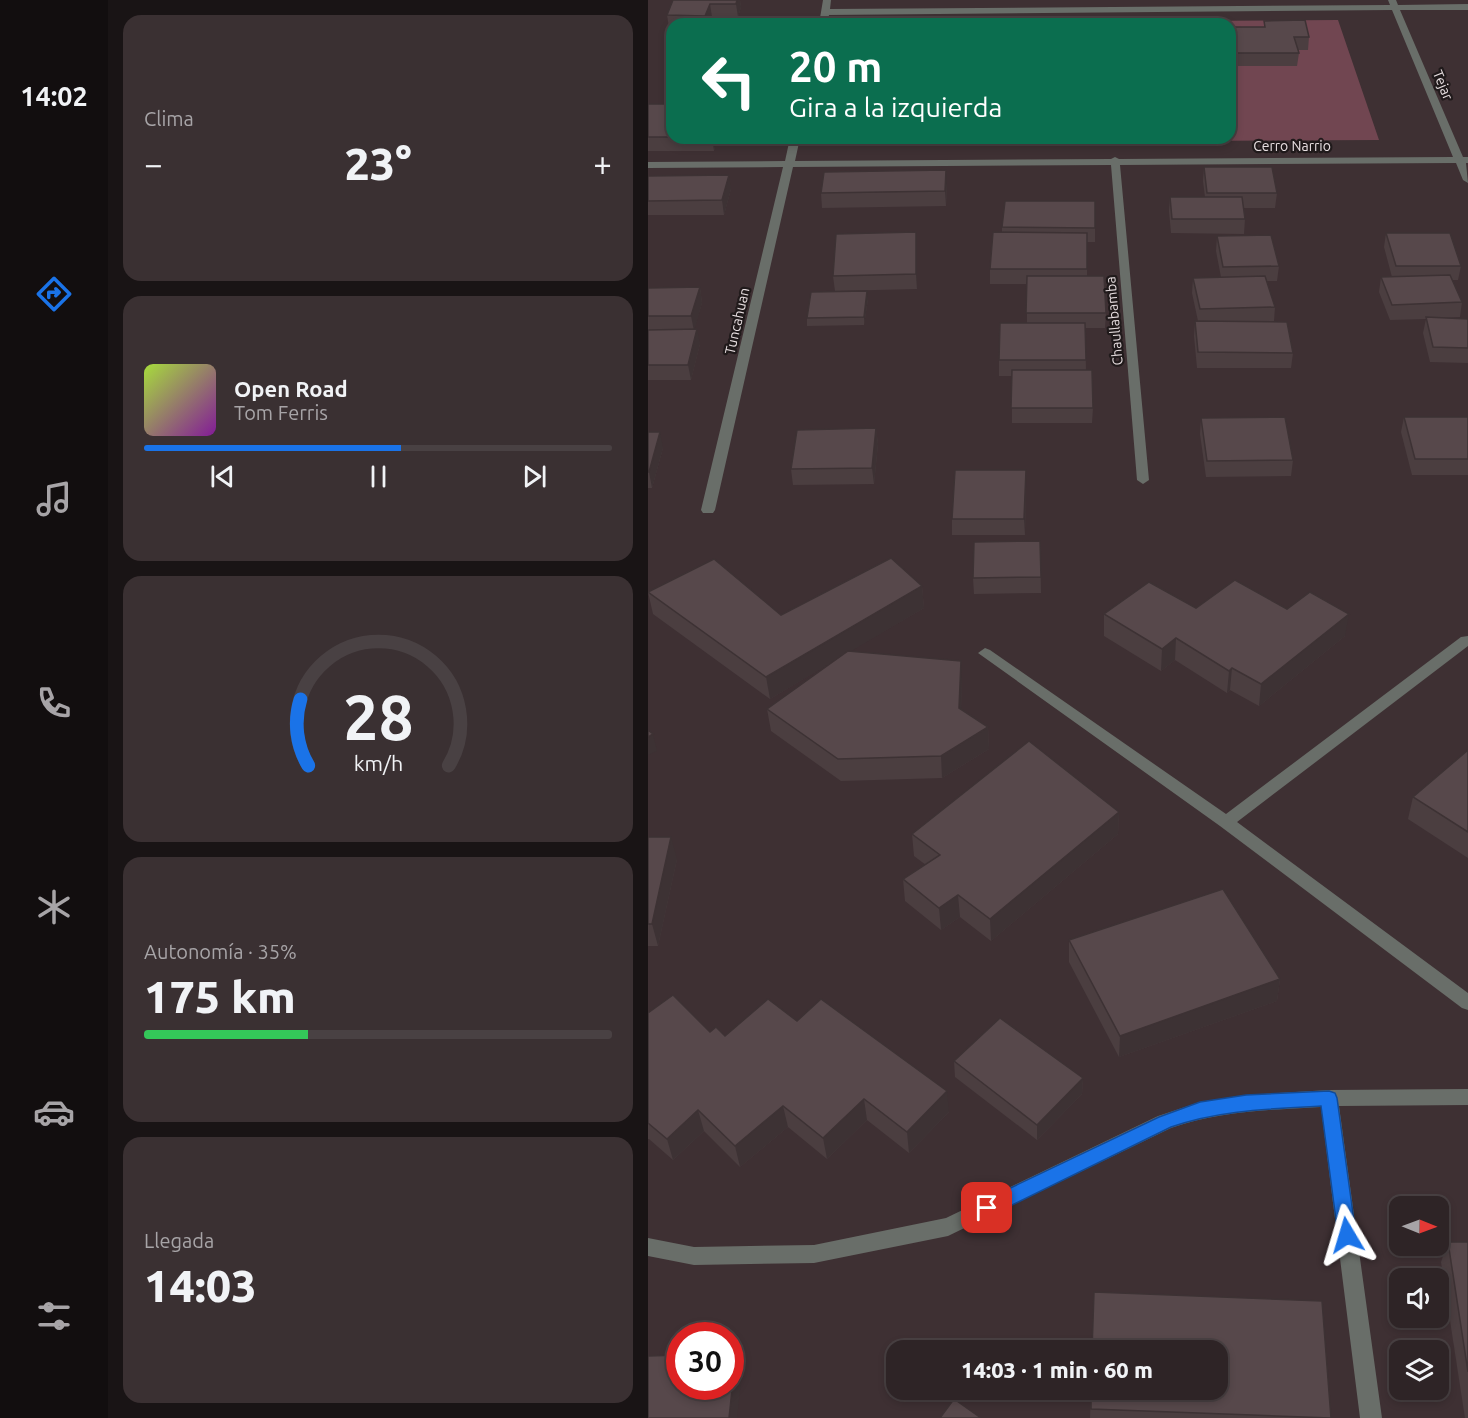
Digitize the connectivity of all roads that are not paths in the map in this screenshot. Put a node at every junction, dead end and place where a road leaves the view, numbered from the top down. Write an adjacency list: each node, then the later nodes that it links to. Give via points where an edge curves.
1 (827, 0): 5 (street)
2 (1393, 3): 3 (street); 4 (street); 9 (street, Tejar)
3 (1111, 5): 5 (street)
4 (1468, 7)
5 (826, 12): 6 (street)
6 (824, 18)
7 (794, 144): 10 (street, Tuncahuan)
8 (1115, 160): 9 (street, Cerro Narrio); 10 (street, Cerro Narrio); 13 (street, Chaullabamba)
9 (1464, 160): 12 (street, Tejar)
10 (789, 164): 11 (street, Cerro Narrio); 14 (street, Tuncahuan)
11 (648, 165)
12 (1468, 180)
13 (1143, 480)
14 (708, 510)
15 (1466, 640): 17 (street)
16 (985, 653): 17 (street)
17 (1226, 822): 18 (street)
18 (1468, 1003)
19 (1468, 1097): 20 (street)
20 (1329, 1098): 21 (street, via 1246,1102 1200,1110 1166,1122 948,1227 814,1254 694,1256); 22 (street)
21 (648, 1247)
22 (1371, 1418)

